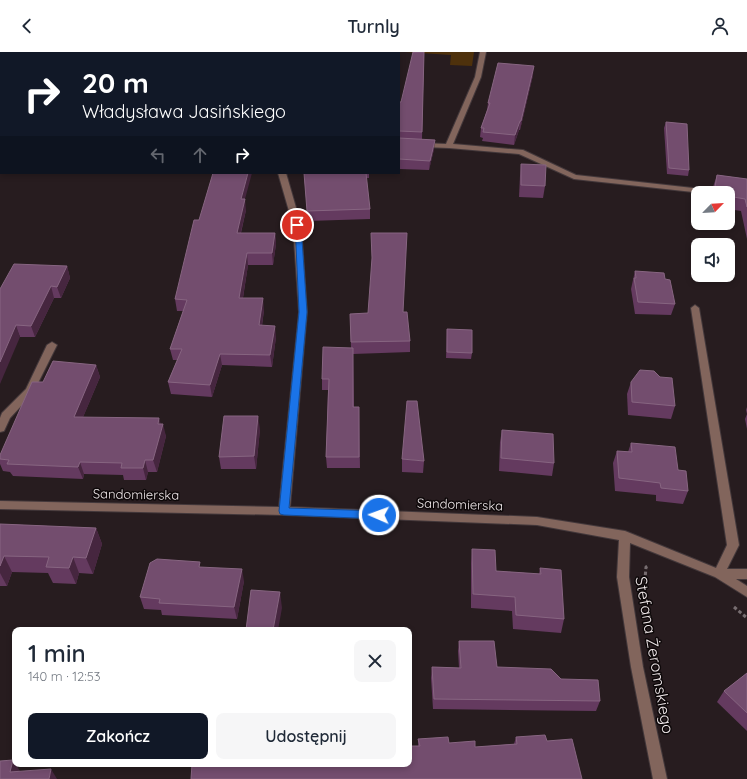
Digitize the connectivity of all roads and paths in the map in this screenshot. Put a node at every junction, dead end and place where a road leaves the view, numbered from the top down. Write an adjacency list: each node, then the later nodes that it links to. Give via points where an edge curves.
1 (483, 52): 3 (street, via 478,77)
2 (400, 144): 3 (street)
3 (449, 146): 5 (street, via 520,152 574,177)
4 (282, 174): 10 (street, via 297,225 303,312)
5 (691, 190)
6 (695, 308): 13 (street, via 733,545)
7 (52, 345): 8 (street, via 30,391 6,416)
8 (0, 428)
9 (0, 505): 10 (street, Sandomierska)
10 (284, 511): 11 (street, Sandomierska, via 537,521)
11 (625, 536): 13 (street, Sandomierska); 19 (street, Stefana Żeromskiego, via 623,578 636,667)
12 (654, 566): 15 (path, via 646,567 645,579)
13 (719, 574): 14 (street, Sandomierska); 16 (street, Sandomierska)
14 (747, 574)
15 (637, 578)
16 (747, 592)
17 (729, 603): 18 (path)
18 (747, 618)
19 (660, 779)

